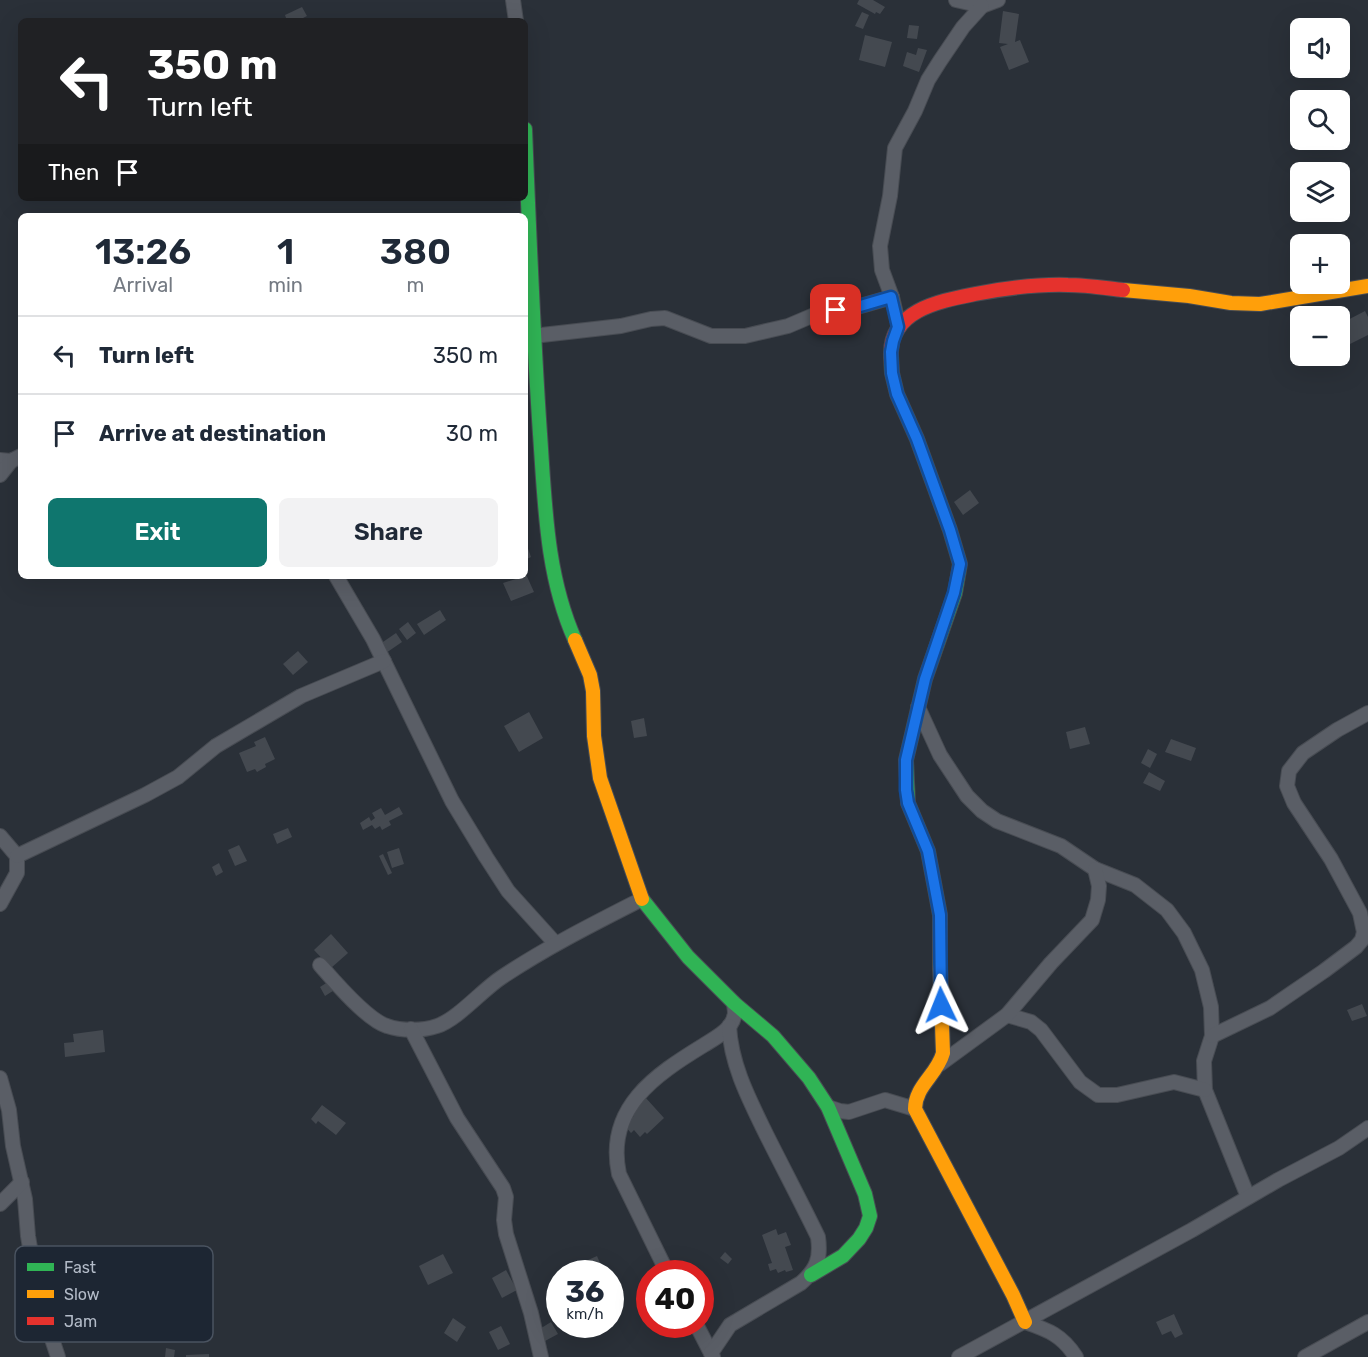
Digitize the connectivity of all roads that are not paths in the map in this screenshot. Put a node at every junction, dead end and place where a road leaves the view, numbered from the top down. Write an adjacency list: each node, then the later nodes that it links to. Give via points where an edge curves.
1 (513, 0): 5 (street)
2 (956, 0): 4 (street)
3 (998, 0): 4 (street)
4 (982, 6): 8 (street, via 928,80 895,148 880,246 882,270)
5 (516, 18)
6 (528, 201): 10 (street)
7 (1368, 286): 9 (street, via 1260,304 1068,285 1009,287 935,302)
8 (891, 297): 9 (street); 10 (street, via 821,312 788,326 745,336 711,336 665,318)
9 (898, 327): 16 (street, via 891,352 897,394 917,439 960,564)
10 (533, 336): 11 (street)
11 (531, 399): 21 (street, via 554,578 590,675 600,778)
12 (11, 459): 13 (street)
13 (0, 475)
14 (338, 579): 15 (street)
15 (384, 661): 19 (street, via 301,696 216,746 178,777); 23 (street, via 452,801 508,891)
16 (918, 707): 20 (street, via 940,755 982,811 997,821 1061,846); 30 (street, via 906,760 906,790 928,851 940,915)
17 (1368, 713): 29 (street, via 1303,753 1289,771 1287,786 1360,913 1362,940 1270,1008)
18 (0, 837): 19 (street)
19 (17, 856): 22 (street, via 17,873)
20 (1095, 869): 26 (street, via 1099,893 1092,920); 29 (street, via 1135,885 1167,910 1184,933 1202,970 1211,1008)
21 (642, 899): 23 (street); 25 (street, via 688,957)
22 (0, 904)
23 (555, 943): 28 (street, via 488,987 447,1022)
24 (320, 965): 28 (street, via 375,1019 397,1029)
25 (734, 1003): 27 (street, via 735,1016); 33 (street, via 780,1043)
26 (1006, 1015): 30 (street); 32 (street, via 1031,1022 1041,1030 1080,1082 1098,1095 1117,1095 1174,1082)
27 (729, 1026): 40 (street, via 659,1074 632,1102 620,1129 616,1157 619,1174); 41 (street, via 731,1049 748,1098 818,1237 820,1251)
28 (411, 1029): 49 (street, via 457,1118 503,1188 506,1234)
29 (1212, 1036): 32 (street, via 1204,1061)
30 (940, 1064): 34 (street, via 919,1090)
31 (0, 1078): 36 (street)
32 (1205, 1090): 37 (street)
33 (828, 1107): 34 (street, via 849,1112 885,1100); 41 (street, via 866,1194 870,1216 859,1239 843,1256)
34 (915, 1109): 42 (street)
35 (1368, 1128): 37 (street)
36 (21, 1182): 38 (street); 39 (street)
37 (1248, 1197): 42 (street)
38 (0, 1204)
39 (30, 1246)
40 (661, 1260)
41 (811, 1275): 46 (street, via 730,1325)
42 (1024, 1322): 47 (street); 50 (street, via 1058,1335)
43 (1368, 1322): 51 (street)
44 (703, 1338): 46 (street)
45 (53, 1342): 48 (street)
46 (712, 1355)
47 (962, 1356)
48 (58, 1357)
49 (541, 1357)
50 (1076, 1357)
51 (1305, 1357)

